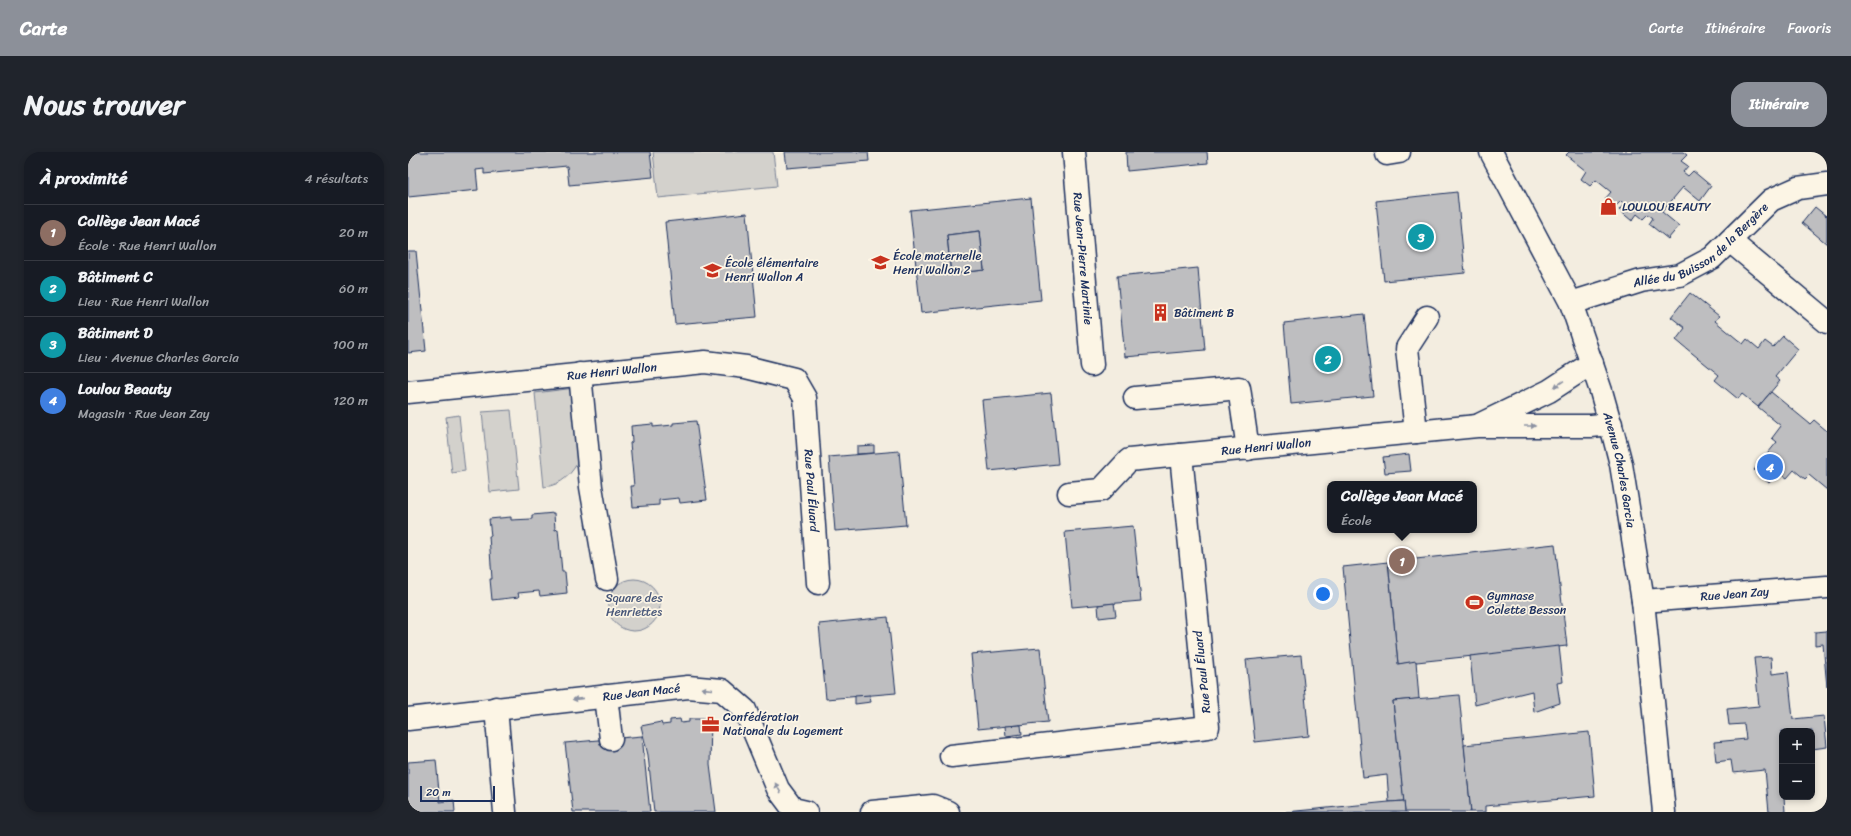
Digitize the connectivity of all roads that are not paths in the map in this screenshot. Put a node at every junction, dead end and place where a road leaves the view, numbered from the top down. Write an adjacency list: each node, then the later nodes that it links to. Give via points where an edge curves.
1 (1074, 152): 9 (street, Rue Jean-Pierre Martinie)
2 (1491, 152): 5 (street, Avenue Charles Garcia)
3 (1827, 184): 4 (street, Allée du Buisson de la Bergère, via 1798,188 1771,200)
4 (1730, 241): 5 (street, Allée du Buisson de la Bergère, via 1712,258 1680,276 1641,281); 7 (street)
5 (1571, 303): 8 (street, Avenue Charles Garcia)
6 (1427, 316): 16 (street, via 1407,348)
7 (1827, 322)
8 (1592, 362): 14 (street, Avenue Charles Garcia); 15 (street, Rue Henri Wallon, one-way to 15, via 1549,391)
9 (1092, 365)
10 (580, 374): 11 (street, Rue Henri Wallon); 12 (street, Rue Henri Wallon, via 705,362 746,367 794,379); 20 (street, via 591,487)
11 (408, 392)
12 (805, 398): 21 (street, Rue Paul Éluard)
13 (1135, 398): 17 (street, via 1239,388)
14 (1611, 424): 15 (street, Rue Henri Wallon, one-way to 14); 23 (street, Avenue Charles Garcia, via 1621,464)
15 (1477, 426): 16 (street, Rue Henri Wallon)
16 (1416, 432): 17 (street, Rue Henri Wallon)
17 (1248, 449): 18 (street, Rue Henri Wallon)
18 (1181, 455): 19 (street, Rue Henri Wallon, via 1129,460 1101,490); 28 (street, Rue Paul Éluard, via 1208,727)
19 (1070, 493)
20 (607, 579)
21 (818, 583)
22 (1827, 587): 23 (street, Rue Jean Zay)
23 (1643, 601): 33 (street, Avenue Charles Garcia)
24 (606, 696): 25 (street, Rue Jean Macé, one-way to 25); 27 (street); 29 (street, Rue Jean Macé, one-way to 24, via 778,789 745,710 722,690 688,687)
25 (496, 708): 26 (street, Rue Jean Macé); 30 (street)
26 (408, 719)
27 (611, 739)
28 (951, 756)
29 (797, 811)
30 (505, 812)
31 (872, 812): 32 (street, via 933,806)
32 (948, 812)
33 (1664, 812)

